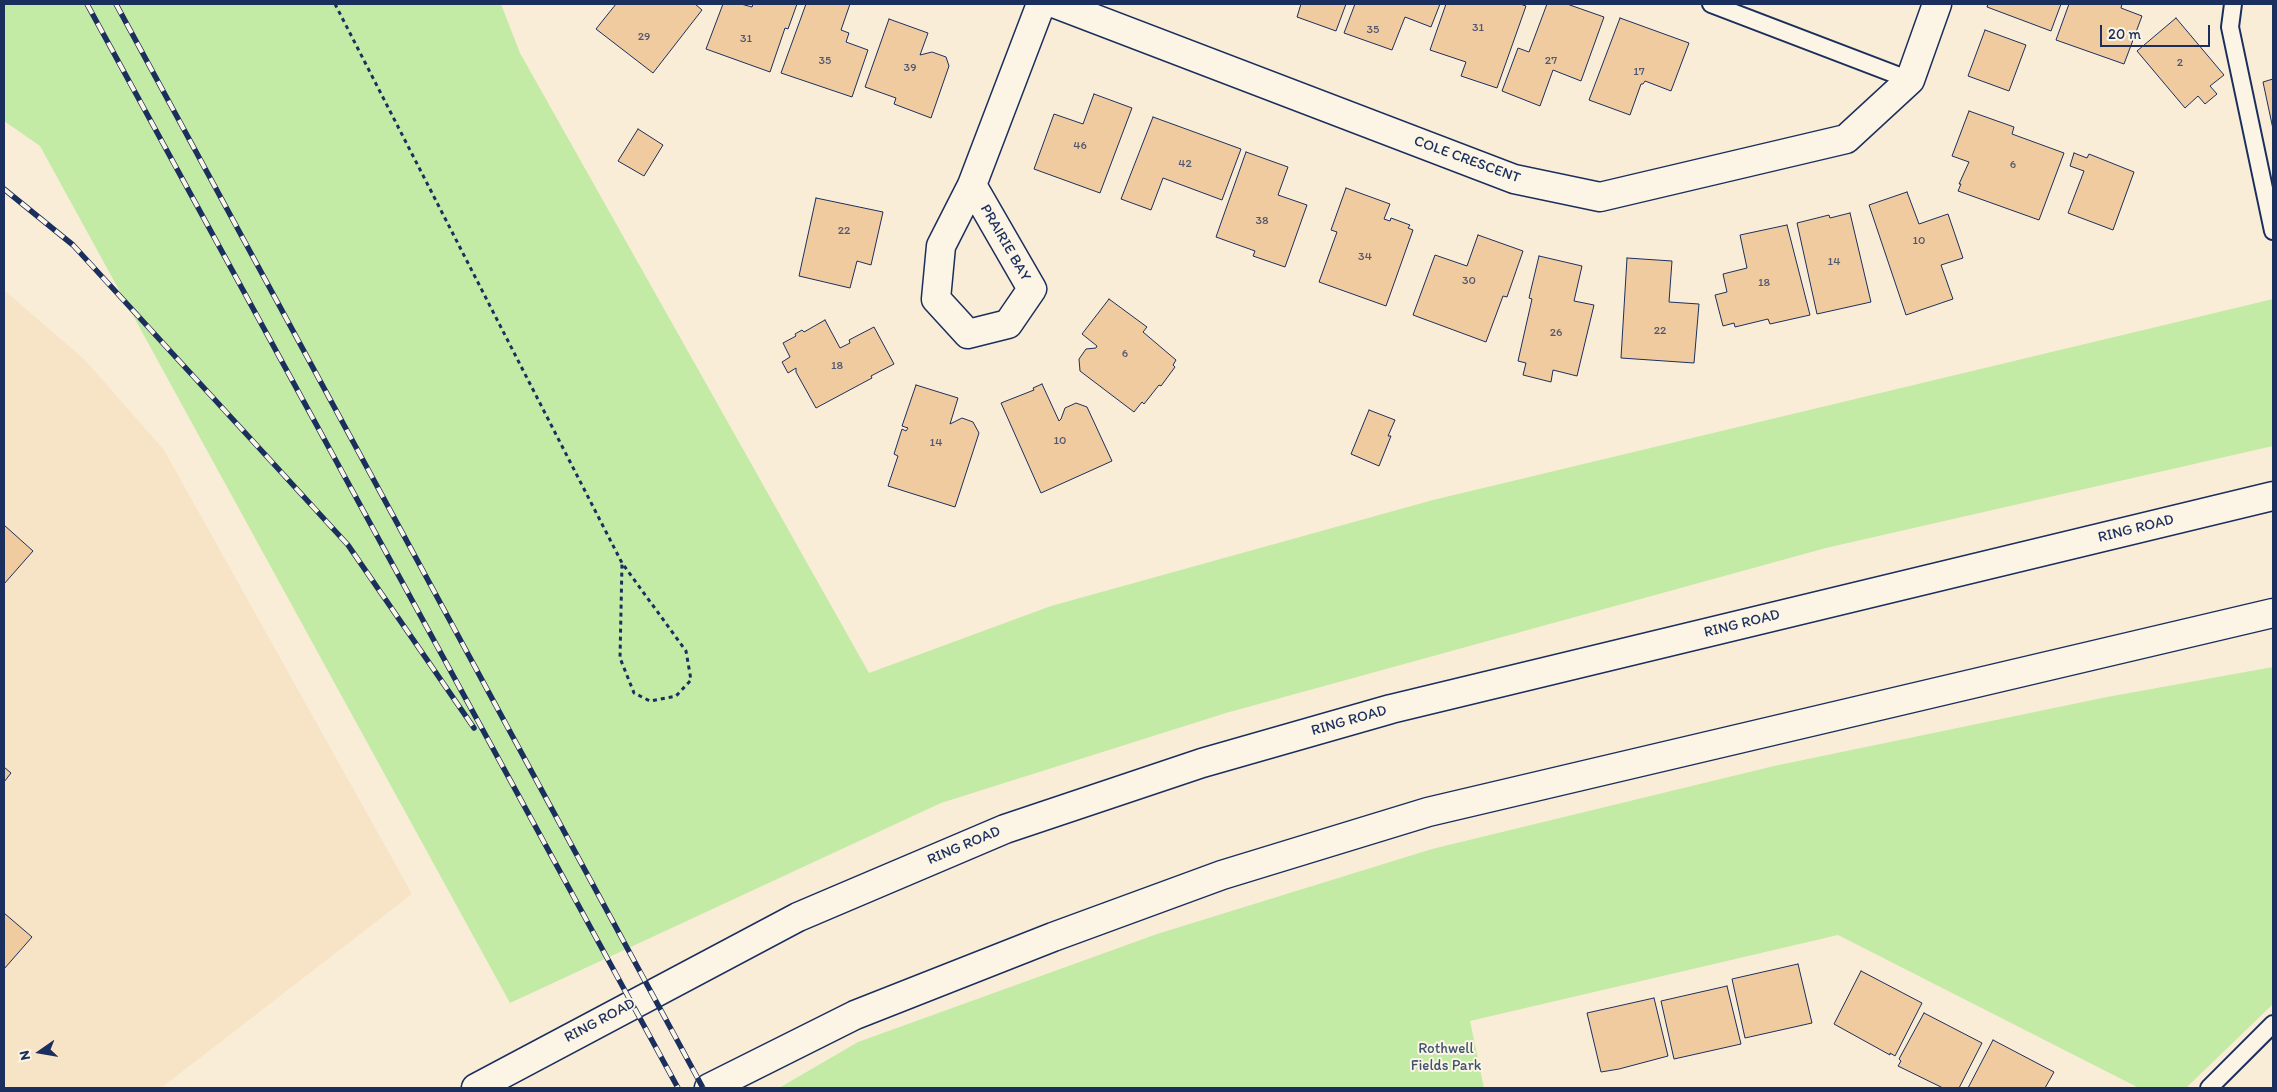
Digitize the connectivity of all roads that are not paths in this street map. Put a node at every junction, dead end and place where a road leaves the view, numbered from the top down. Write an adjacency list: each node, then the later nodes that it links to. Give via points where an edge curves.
1 (1041, 4): 7 (main road, PRAIRIE BAY)
2 (1056, 4): 6 (main road, COLE CRESCENT, via 1514,179 1600,197 1846,139)
3 (1711, 4): 6 (lane)
4 (1937, 4): 6 (main road, COLE CRESCENT)
5 (2233, 4): 8 (lane, via 2230,27)
6 (1910, 80)
7 (972, 185): 7 (main road, PRAIRIE BAY, via 941,246 936,299 968,334 1008,324 1032,289)
8 (2273, 230)
9 (2273, 496): 12 (main road, RING ROAD, via 1391,709 1202,763 1005,829 798,917)
10 (2273, 613): 13 (main road, via 1400,820 1222,875 1053,937 855,1015)
11 (2273, 1024): 14 (lane)
12 (476, 1088)
13 (709, 1088)
14 (2209, 1088)

